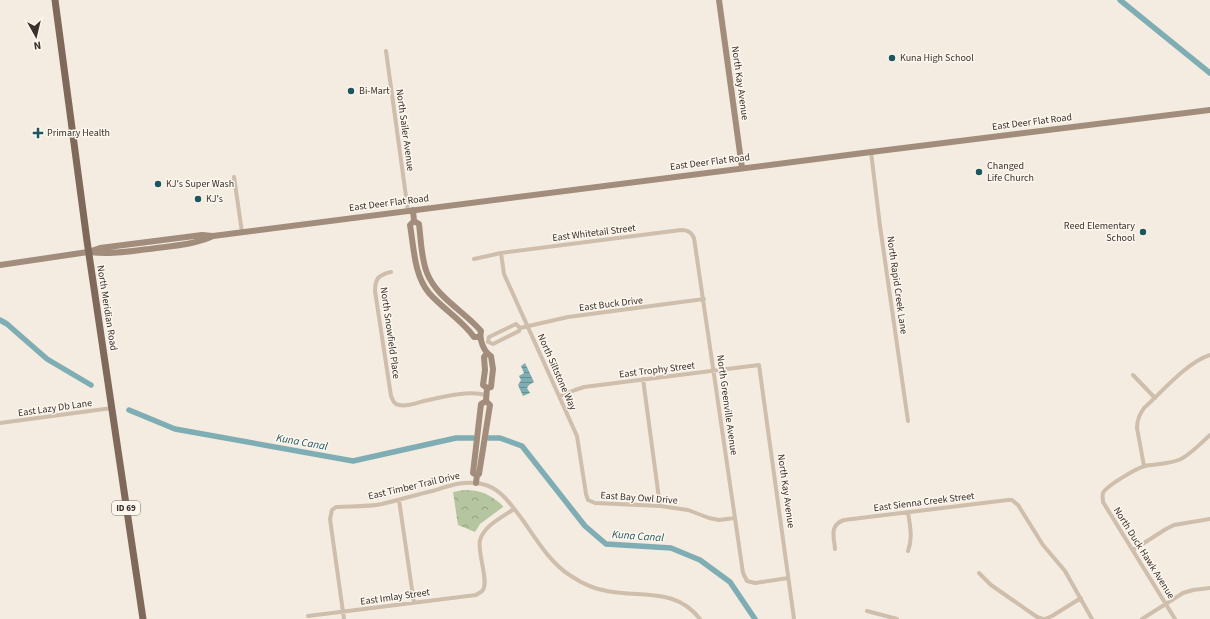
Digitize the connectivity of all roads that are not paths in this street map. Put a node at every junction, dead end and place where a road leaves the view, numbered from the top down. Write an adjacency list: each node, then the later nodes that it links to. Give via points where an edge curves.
1 (55, 0): 11 (main road, North Meridian Road / ID 69)
2 (719, 0): 6 (main road, North Kay Avenue)
3 (386, 51): 8 (street, North Sailer Avenue)
4 (1210, 110): 5 (main road, East Deer Flat Road)
5 (871, 152): 6 (main road, East Deer Flat Road); 29 (street, North Rapid Creek Lane)
6 (742, 168): 8 (main road, East Deer Flat Road)
7 (234, 178): 9 (street)
8 (410, 211): 9 (main road, East Deer Flat Road); 19 (main road, via 414,221 410,225 415,259 423,284 474,337 480,337)
9 (242, 232): 11 (main road, East Deer Flat Road, via 100,248)
10 (690, 232): 12 (street, East Whitetail Street, via 682,230); 16 (street, North Greenville Avenue, via 694,238)
11 (88, 252): 14 (main road, East Deer Flat Road); 28 (main road, North Meridian Road / ID 69)
12 (501, 253): 13 (street, East Whitetail Street); 17 (street, North Siltstone Way, via 504,274)
13 (474, 259)
14 (0, 265)
15 (390, 272): 25 (street, North Snowfield Place, via 378,278 375,291 391,396 395,404 404,405 469,393)
16 (704, 300): 17 (street, East Buck Drive, via 568,317); 22 (street, North Greenville Avenue)
17 (527, 325): 18 (street, East Buck Drive); 26 (street, North Siltstone Way)
18 (520, 328): 19 (street, East Buck Drive, via 519,331 493,344); 19 (street, East Buck Drive, via 516,324 489,337)
19 (485, 343): 25 (main road, via 487,353 484,357 483,385)
20 (1210, 355): 27 (street, via 1187,368)
21 (759, 365): 22 (street, East Trophy Street); 45 (street, North Kay Avenue)
22 (714, 371): 24 (street, East Trophy Street); 39 (street, North Greenville Avenue)
23 (1133, 375): 27 (street)
24 (643, 380): 26 (street, East Trophy Street, via 579,388); 36 (street)
25 (487, 395): 33 (main road, via 481,404 473,473 476,475)
26 (560, 396): 35 (street, North Siltstone Way, via 577,436)
27 (1155, 398): 32 (street, via 1144,408 1137,421)
28 (112, 408): 30 (street, East Lazy Db Lane); 53 (main road, North Meridian Road / ID 69)
29 (908, 421)
30 (0, 423)
31 (1210, 435): 32 (street, via 1183,458)
32 (1144, 466): 42 (street, North Duck Hawk Avenue, via 1111,485 1102,494 1103,502)
33 (476, 483): 34 (street, East Timber Trail Drive, via 458,484); 37 (street, East Timber Trail Drive, via 495,489)
34 (399, 500): 48 (street); 51 (street, East Timber Trail Drive, via 364,506 336,507 332,510 330,520)
35 (588, 500): 36 (street, East Bay Owl Drive, via 595,503)
36 (660, 506): 39 (street, East Bay Owl Drive, via 688,510 720,520)
37 (514, 509): 48 (street, East Imlay Street, via 489,526 480,540 485,583 483,590 476,595); 55 (street, East Timber Trail Drive, via 553,562 569,576 608,592 676,600)
38 (908, 512): 41 (street, East Sienna Creek Street, via 844,520 836,524 833,532); 43 (street, via 911,543); 47 (street, East Sienna Creek Street, via 1008,500 1015,502)
39 (735, 518): 45 (street, North Greenville Avenue, via 743,573 747,580 755,582)
40 (1210, 519): 42 (street, via 1174,525)
41 (835, 549)
42 (1133, 550): 49 (street, North Duck Hawk Avenue)
43 (908, 551)
44 (979, 573): 58 (street, via 991,585 1037,617)
45 (788, 578): 56 (street, North Kay Avenue)
46 (1210, 588): 49 (street, via 1183,593)
47 (1081, 598): 58 (street); 59 (street)
48 (414, 603): 51 (street, East Imlay Street)
49 (1166, 604): 60 (street); 61 (street, North Duck Hawk Avenue)
50 (868, 611): 57 (street)
51 (343, 612): 52 (street, East Imlay Street); 54 (street)
52 (308, 616)
53 (143, 619)
54 (344, 619)
55 (700, 619)
56 (794, 619)
57 (897, 619)
58 (1044, 619)
59 (1092, 619)
60 (1142, 619)
61 (1175, 619)

